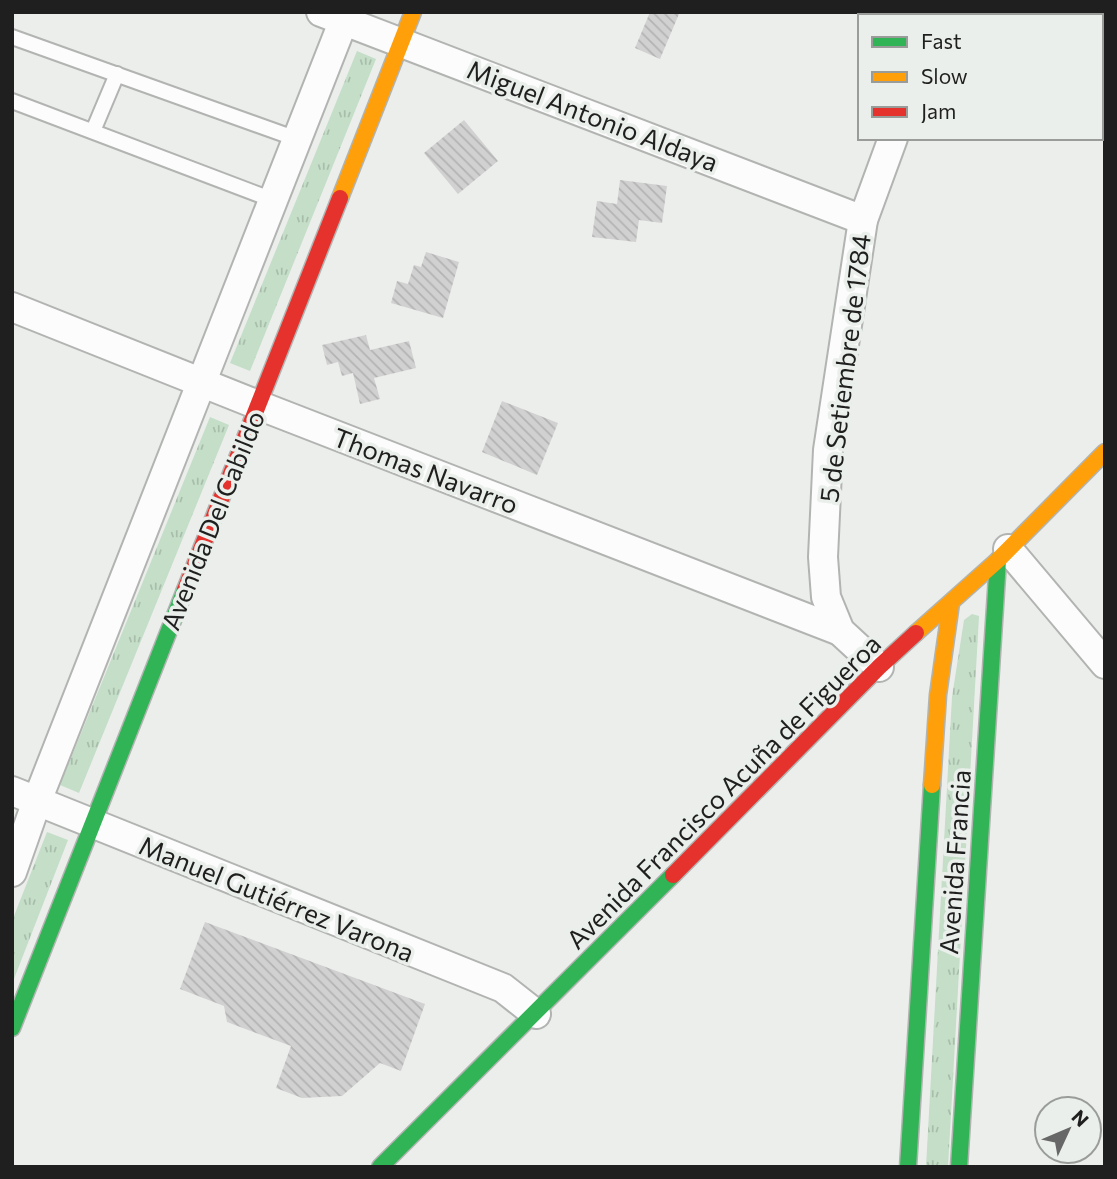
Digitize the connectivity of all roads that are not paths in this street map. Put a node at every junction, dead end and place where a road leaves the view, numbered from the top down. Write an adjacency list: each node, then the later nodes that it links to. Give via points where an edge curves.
1 (413, 12): 4 (street, Avenida Del Cabildo)
2 (337, 15): 4 (street, Miguel Antonio Aldaya); 8 (street)
3 (12, 37): 5 (lane)
4 (401, 42): 11 (street, Miguel Antonio Aldaya); 14 (street, Avenida Del Cabildo)
5 (117, 74): 7 (lane); 8 (lane)
6 (12, 101): 7 (lane)
7 (93, 131): 10 (lane)
8 (298, 139): 10 (street)
9 (892, 140): 11 (street, 5 de Setiembre de 1784)
10 (273, 200): 13 (street)
11 (863, 219): 18 (street, 5 de Setiembre de 1784, via 828,450 826,597)
12 (12, 307): 13 (street, Thomas Navarro)
13 (202, 382): 14 (street, Thomas Navarro); 21 (street)
14 (258, 405): 18 (street, Thomas Navarro); 22 (street, Avenida Del Cabildo)
15 (1105, 452): 16 (street, Avenida Francisco Acuña de Figueroa)
16 (1003, 555): 17 (street, Avenida Francisco Acuña de Figueroa); 19 (street); 28 (street, Avenida Francia)
17 (951, 603): 20 (street, Avenida Francisco Acuña de Figueroa); 27 (street, Avenida Francia, via 938,695)
18 (840, 631): 20 (street, 5 de Setiembre de 1784)
19 (1105, 664)
20 (878, 667): 24 (street, Avenida Francisco Acuña de Figueroa)
21 (25, 796): 22 (street, Manuel Gutiérrez Varona); 23 (street)
22 (92, 824): 24 (street, Manuel Gutiérrez Varona, via 503,988); 25 (street, Avenida Del Cabildo)
23 (12, 872)
24 (536, 1014): 26 (street, Avenida Francisco Acuña de Figueroa)
25 (12, 1028)
26 (380, 1167)
27 (908, 1167)
28 (959, 1167)

